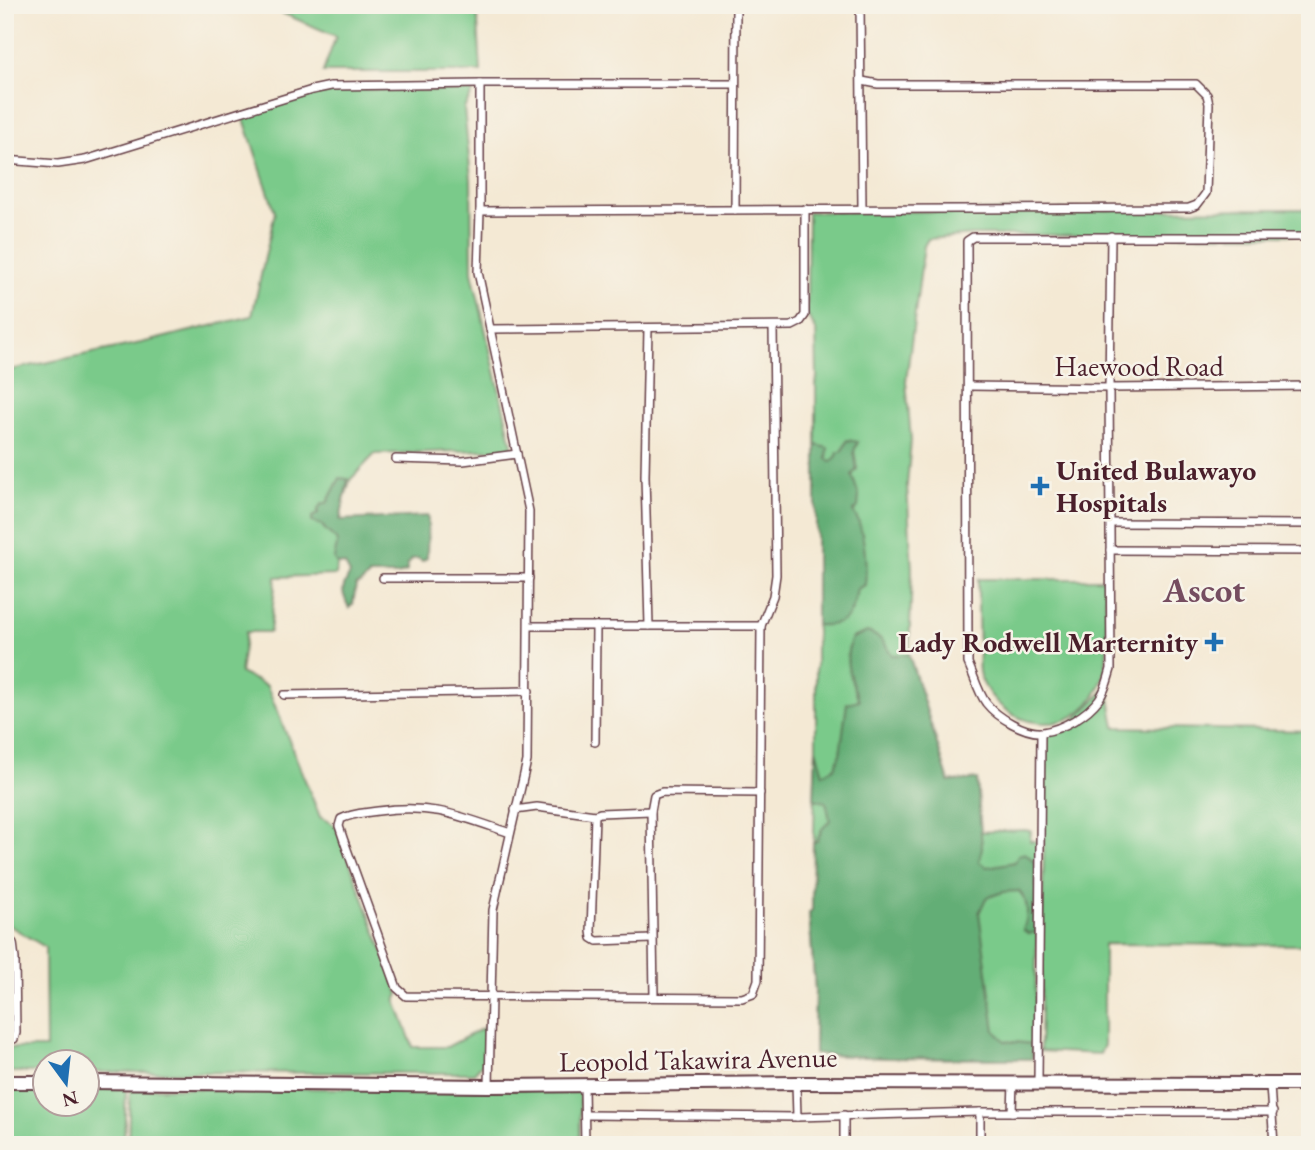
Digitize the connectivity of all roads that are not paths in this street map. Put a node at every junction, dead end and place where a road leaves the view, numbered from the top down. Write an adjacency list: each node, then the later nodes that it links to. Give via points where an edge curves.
1 (736, 5): 5 (street)
2 (860, 5): 3 (street)
3 (862, 81): 7 (street); 7 (street, via 1192,83 1205,91 1209,104 1206,193 1189,208)
4 (480, 84): 5 (street); 6 (street, via 331,86 85,160 58,164); 10 (street)
5 (734, 84): 9 (street)
6 (5, 160)
7 (862, 208): 8 (street)
8 (806, 209): 9 (street); 13 (street, via 805,315 792,326)
9 (735, 210): 10 (street)
10 (480, 211): 15 (street, via 478,272)
11 (1111, 236): 12 (street); 16 (street, via 970,238); 18 (street)
12 (1310, 237)
13 (773, 327): 14 (street); 30 (street, via 776,575)
14 (648, 328): 15 (street); 29 (street)
15 (490, 329): 19 (street)
16 (968, 386): 18 (street, Haewood Road); 33 (street, via 968,663 987,704 1021,728)
17 (1310, 386): 18 (street, Haewood Road)
18 (1109, 388): 21 (street)
19 (517, 454): 20 (street, via 463,461); 26 (street, via 529,505)
20 (397, 458)
21 (1110, 523): 22 (street); 23 (street)
22 (1310, 524)
23 (1110, 550): 24 (street); 33 (street, via 1111,669 1107,685 1082,715)
24 (1310, 551)
25 (383, 578): 26 (street)
26 (529, 578): 27 (street)
27 (530, 626): 28 (street); 31 (street)
28 (596, 626): 29 (street); 34 (street)
29 (649, 626): 30 (street)
30 (761, 626): 35 (street)
31 (529, 691): 32 (street); 36 (street, via 527,761)
32 (284, 695)
33 (1041, 732): 51 (street)
34 (595, 741)
35 (760, 793): 39 (street, via 662,792 654,795); 44 (street, via 757,986 753,994 742,998)
36 (518, 797): 37 (street); 38 (street)
37 (537, 807): 38 (street); 40 (street)
38 (515, 810): 41 (street)
39 (651, 811): 40 (street); 43 (street)
40 (595, 815): 43 (street, via 591,936 597,941)
41 (510, 833): 45 (street, via 493,910); 45 (street, via 441,810 416,808 358,814 339,822 400,992 406,996)
42 (5, 936): 46 (street, via 13,943 15,959 16,1033 14,1039)
43 (652, 940): 44 (street)
44 (654, 996): 45 (street)
45 (490, 997): 56 (street)
46 (5, 1040)
47 (5, 1082): 48 (highway)
48 (32, 1082)
49 (102, 1082): 56 (highway, Leopold Takawira Avenue)
50 (1013, 1082): 51 (highway, Leopold Takawira Avenue); 52 (highway, Leopold Takawira Avenue); 58 (street)
51 (1038, 1082): 55 (highway, Leopold Takawira Avenue)
52 (796, 1083): 54 (highway, Leopold Takawira Avenue); 62 (street)
53 (1310, 1084): 55 (highway, Leopold Takawira Avenue)
54 (584, 1085): 56 (highway, Leopold Takawira Avenue); 60 (street)
55 (1270, 1085): 59 (street)
56 (489, 1086)
57 (980, 1112): 58 (street); 61 (street); 65 (street)
58 (1012, 1112): 59 (street)
59 (1273, 1112): 66 (street)
60 (585, 1115): 62 (street); 63 (street)
61 (844, 1115): 62 (street); 64 (street)
62 (797, 1117)
63 (585, 1145)
64 (844, 1145)
65 (980, 1145)
66 (1274, 1145)

